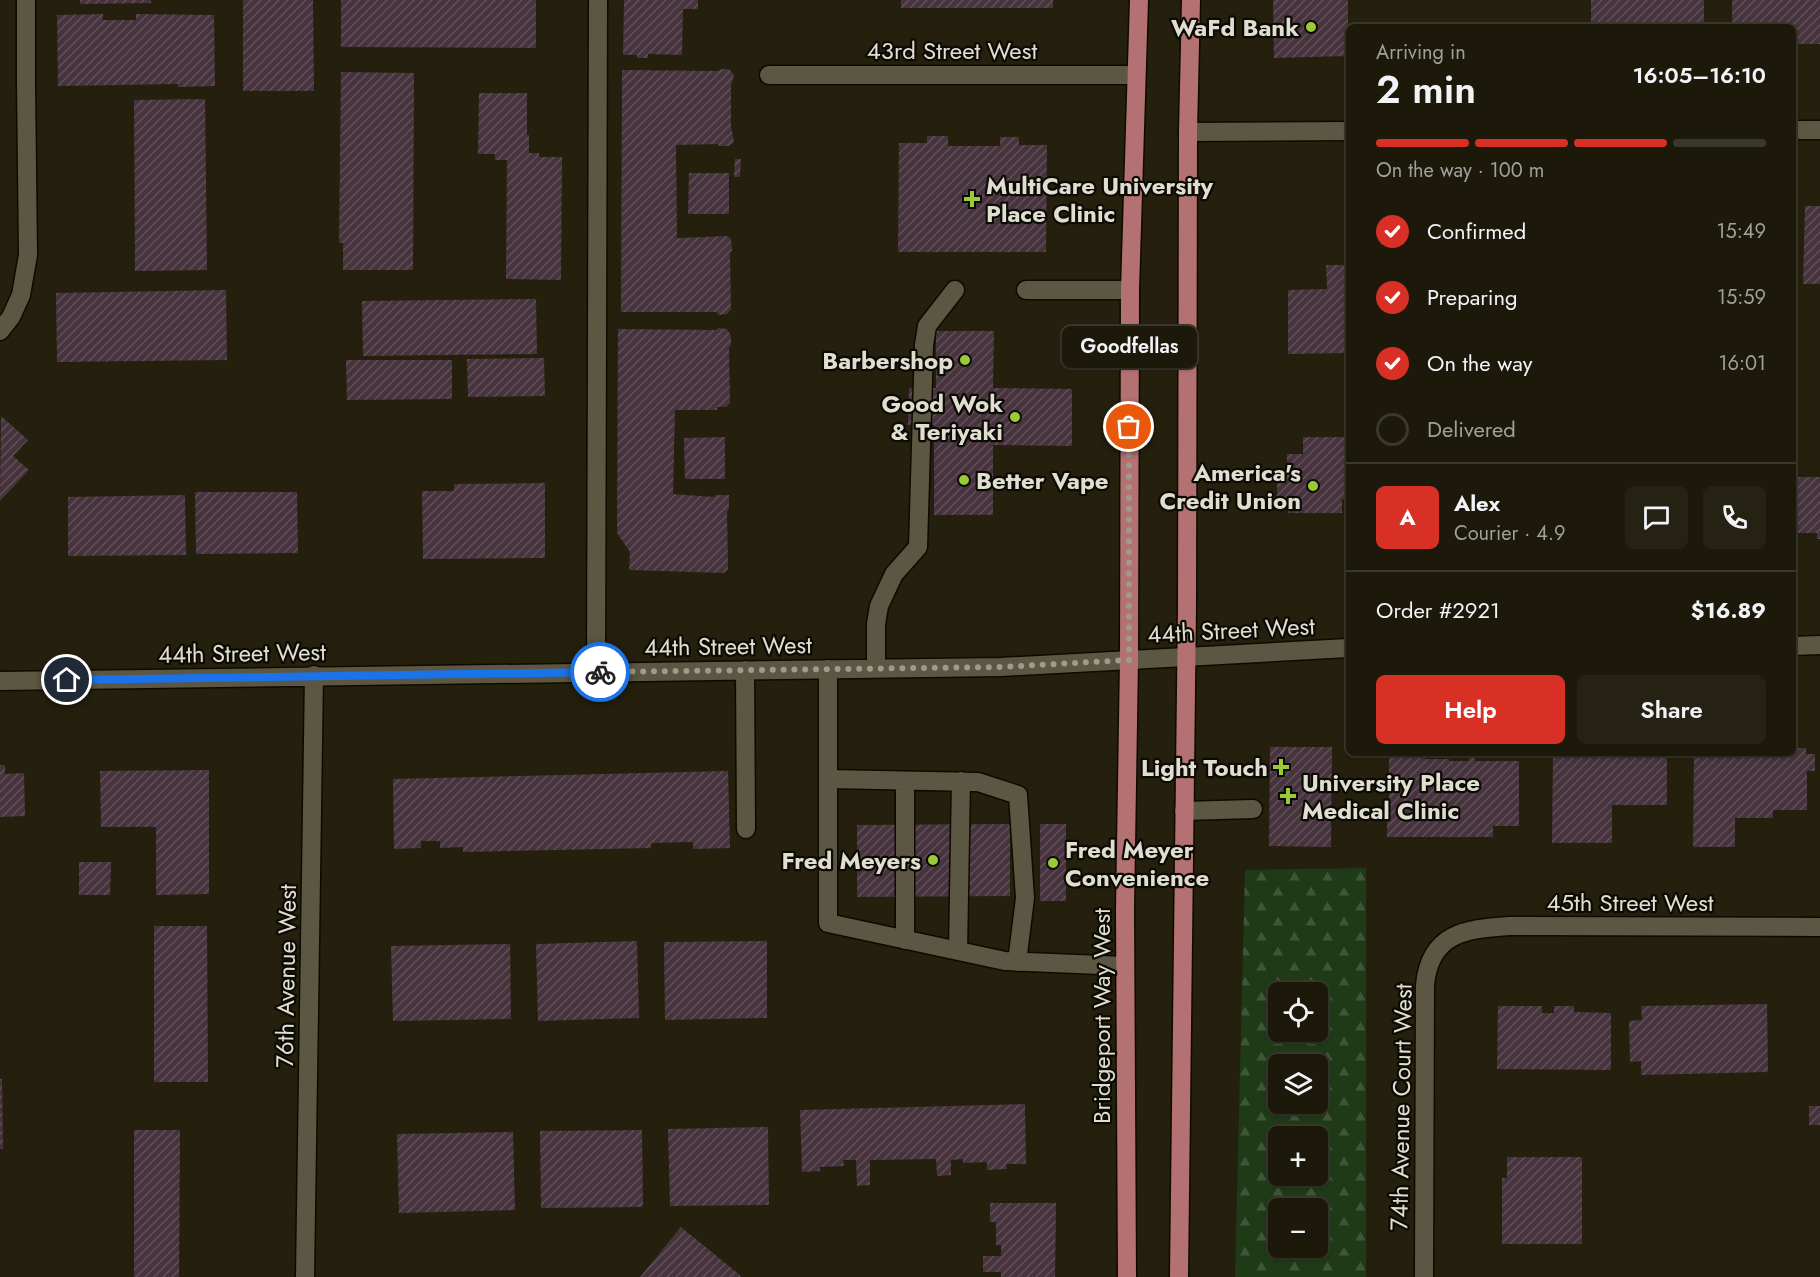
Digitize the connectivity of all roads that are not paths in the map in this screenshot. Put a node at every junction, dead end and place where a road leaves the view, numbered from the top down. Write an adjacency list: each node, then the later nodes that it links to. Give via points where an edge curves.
1 (26, 0): 14 (street, via 28,255 21,295)
2 (598, 0): 23 (street)
3 (1139, 0): 6 (main road, Bridgeport Way West)
4 (1191, 0): 10 (main road)
5 (769, 75): 6 (street, 43rd Street West)
6 (1136, 75): 13 (main road, Bridgeport Way West)
7 (1796, 130): 8 (street)
8 (1820, 130)
9 (1346, 131): 10 (street)
10 (1188, 132): 18 (main road)
11 (955, 290): 20 (street, via 927,326 925,335 918,548 894,574 879,606)
12 (1026, 290): 13 (street)
13 (1130, 290): 19 (main road, Bridgeport Way West)
14 (0, 331)
15 (1820, 645): 16 (street)
16 (1796, 646)
17 (1346, 648): 18 (street, 44th Street West)
18 (1186, 656): 19 (street, 44th Street West); 30 (main road)
19 (1129, 660): 20 (street, 44th Street West); 37 (main road, Bridgeport Way West)
20 (876, 668): 21 (street, 44th Street West)
21 (828, 669): 22 (street, 44th Street West); 26 (street)
22 (745, 670): 23 (street, 44th Street West); 31 (street)
23 (596, 672): 24 (street, 44th Street West)
24 (314, 675): 25 (street, 44th Street West); 38 (street, 76th Avenue West)
25 (0, 681)
26 (828, 779): 27 (street); 33 (street, via 828,923)
27 (905, 781): 28 (street); 33 (street)
28 (961, 781): 35 (street); 36 (street, via 978,782 1018,795 1025,898)
29 (1253, 809): 30 (street)
30 (1184, 811): 40 (main road)
31 (746, 829)
32 (1820, 927): 34 (street, 45th Street West, via 1509,926 1473,929)
33 (905, 940): 35 (street)
34 (1442, 943): 41 (street, 74th Avenue Court West, via 1430,962 1425,985)
35 (958, 951): 36 (street)
36 (1017, 962): 37 (street)
37 (1125, 966): 39 (main road, Bridgeport Way West)
38 (305, 1277)
39 (1127, 1277)
40 (1179, 1277)
41 (1424, 1277)

